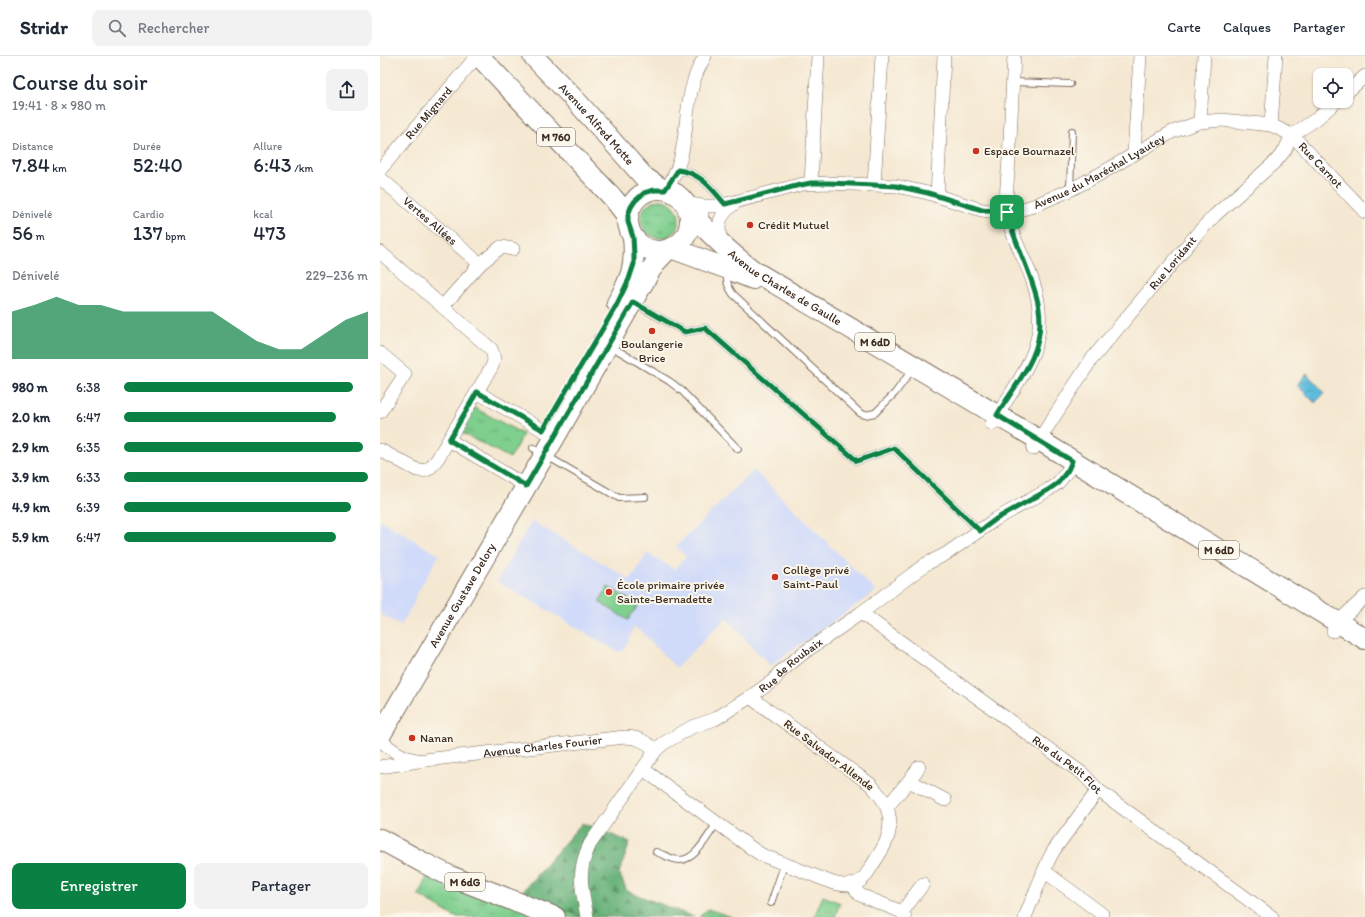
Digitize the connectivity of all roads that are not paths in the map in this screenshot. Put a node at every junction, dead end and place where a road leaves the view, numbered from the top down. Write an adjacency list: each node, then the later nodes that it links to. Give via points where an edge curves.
1 (478, 56): 21 (street, Rue Mignard); 34 (main road, M 760, via 611,195 624,212)
2 (533, 56): 26 (main road, Avenue Alfred Motte, via 644,177)
3 (704, 56): 22 (street, via 692,85)
4 (818, 56): 24 (street)
5 (882, 56): 25 (street)
6 (944, 56): 28 (street)
7 (1014, 56): 12 (street)
8 (1140, 56): 20 (street)
9 (1204, 56): 16 (street)
10 (1276, 56): 17 (street)
11 (1365, 76): 14 (street)
12 (1013, 82): 13 (lane); 31 (street)
13 (1070, 84)
14 (1353, 87)
15 (1329, 108): 19 (street)
16 (1200, 122): 17 (street, Avenue du Maréchal Lyautey, via 1231,120); 20 (street, Avenue du Maréchal Lyautey, via 1172,132)
17 (1271, 125): 19 (street, Avenue du Maréchal Lyautey)
18 (1072, 130): 27 (lane)
19 (1292, 135): 32 (street, Rue Carnot); 51 (street, Rue Loridant, via 1286,150 1205,225 1099,350)
20 (1134, 154): 27 (street, Avenue du Maréchal Lyautey)
21 (380, 170)
22 (678, 170): 26 (street); 30 (lane, via 688,171 697,176 712,189)
23 (380, 178): 39 (street, Vertes Allées)
24 (811, 183): 25 (street, Avenue du Maréchal Lyautey); 29 (street, Avenue du Maréchal Lyautey)
25 (874, 185): 28 (street, Avenue du Maréchal Lyautey, via 907,188)
26 (664, 190): 33 (main road, via 676,194); 34 (main road, via 647,192 638,198 630,211)
27 (1070, 190): 31 (street, Avenue du Maréchal Lyautey, via 1033,206)
28 (937, 196): 31 (street, Avenue du Maréchal Lyautey, via 982,210)
29 (738, 201): 30 (street, Avenue du Maréchal Lyautey); 35 (street, Avenue du Maréchal Lyautey, via 726,211 720,221 720,234)
30 (722, 205): 33 (street, Avenue du Maréchal Lyautey); 33 (street, Avenue du Maréchal Lyautey, via 702,206)
31 (1007, 212): 48 (street, via 1039,301 1040,322 1032,358)
32 (1365, 212)
33 (689, 217): 35 (main road, Avenue Charles de Gaulle / M 6dD); 37 (main road, via 679,243)
34 (631, 230): 37 (main road, via 640,244 648,249); 43 (main road, Avenue Gustave Delory / M 760, via 634,259 631,274)
35 (724, 246): 48 (main road, Avenue Charles de Gaulle / M 6dD, via 754,271)
36 (513, 249): 39 (street, via 501,248)
37 (670, 249): 40 (main road, Avenue Charles de Gaulle); 41 (main road, Avenue Gustave Delory / M 760, via 654,265)
38 (380, 252): 42 (street)
39 (480, 264): 42 (street)
40 (728, 269): 45 (main road, Avenue Charles de Gaulle, via 775,292); 45 (lane, via 727,285 733,294 860,413 875,413)
41 (633, 302): 43 (main road, Avenue Gustave Delory / M 760); 58 (lane, via 685,332 705,328 857,461 894,448)
42 (443, 306): 46 (street, via 492,349 494,361)
43 (602, 342): 49 (main road, Avenue Gustave Delory / M 760); 53 (lane, via 682,391)
44 (380, 353): 47 (street, via 405,374)
45 (909, 374): 48 (main road, Avenue Charles de Gaulle)
46 (477, 392): 49 (street); 50 (street)
47 (380, 412)
48 (994, 420): 51 (main road, Avenue Charles de Gaulle)
49 (549, 434): 54 (main road, Avenue Gustave Delory / M 760)
50 (449, 440): 52 (street, via 430,469 422,471); 56 (street)
51 (1036, 445): 55 (main road, Avenue Charles de Gaulle)
52 (380, 450)
53 (738, 450)
54 (539, 451): 56 (main road, Avenue Gustave Delory / M 760); 57 (lane, via 619,498)
55 (1070, 466): 58 (street, Rue de Roubaix, via 1058,483); 61 (main road, Avenue Charles de Gaulle)
56 (520, 483): 65 (main road, Avenue Gustave Delory / M 760); 66 (main road, Avenue Gustave Delory / M 760)
57 (645, 497)
58 (980, 531): 60 (street, Rue de Roubaix, via 926,564)
59 (1365, 596): 61 (street)
60 (861, 613): 64 (street, Rue de Roubaix, via 802,654 774,680); 74 (street, Rue du Petit Flot, via 1083,774)
61 (1336, 627): 62 (main road, Avenue Charles de Gaulle); 63 (main road, Avenue Charles de Gaulle)
62 (1365, 639)
63 (1365, 650)
64 (750, 697): 68 (street, Rue de Roubaix, via 715,719 672,737); 76 (street, Rue Salvador Allende, via 870,784)
65 (380, 710)
66 (380, 736)
67 (380, 740): 69 (street, Avenue Charles Fourier, via 402,756)
68 (656, 750): 69 (street, Avenue Charles Fourier, via 643,740 625,737); 72 (street, Rue de Roubaix)
69 (425, 760): 70 (street, Avenue Charles Fourier)
70 (380, 767)
71 (919, 767): 73 (street)
72 (643, 769): 77 (street); 88 (street, Rue de Roubaix, via 585,854 580,881)
73 (909, 781): 75 (street); 76 (street)
74 (1098, 790): 81 (street, via 1054,850); 90 (street, Rue du Petit Flot)
75 (945, 800)
76 (887, 807): 83 (street, Rue Salvador Allende, via 890,825 887,840 866,875)
77 (716, 823): 79 (lane, via 695,854 687,859 678,860); 80 (street, via 754,850)
78 (380, 839): 87 (main road, M 6dG, via 450,876)
79 (656, 852)
80 (784, 864): 83 (street, via 833,883); 84 (lane)
81 (1044, 871): 85 (street); 89 (street)
82 (923, 884): 86 (street)
83 (852, 885): 86 (street, via 860,895)
84 (772, 903)
85 (1102, 914)
86 (904, 915)
87 (555, 917)
88 (587, 917)
89 (1025, 917)
90 (1272, 917)

